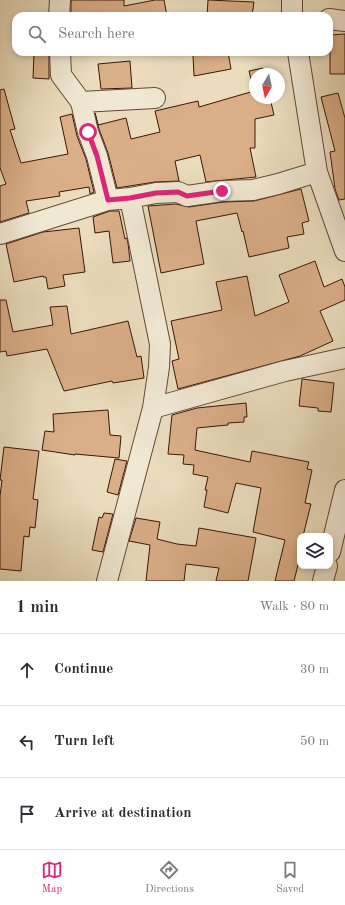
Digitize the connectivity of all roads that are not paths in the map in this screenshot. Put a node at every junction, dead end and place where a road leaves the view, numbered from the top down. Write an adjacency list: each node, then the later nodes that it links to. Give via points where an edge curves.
1 (60, 0): 2 (street)
2 (59, 12)
3 (333, 20): 4 (street)
4 (345, 21)
5 (60, 56): 8 (street, via 61,74)
6 (299, 56): 9 (street)
7 (155, 98): 8 (street)
8 (81, 102): 11 (street)
9 (317, 172): 10 (street, via 253,190 187,196 178,192 156,193); 13 (street)
10 (130, 198): 11 (street); 15 (street, via 160,344)
11 (108, 200): 12 (street)
12 (0, 234)
13 (345, 251)
14 (345, 358): 15 (street, via 285,371)
15 (153, 408): 19 (street)
16 (345, 490): 17 (street)
17 (333, 540)
18 (326, 569): 20 (street)
19 (107, 581)
20 (323, 581)

